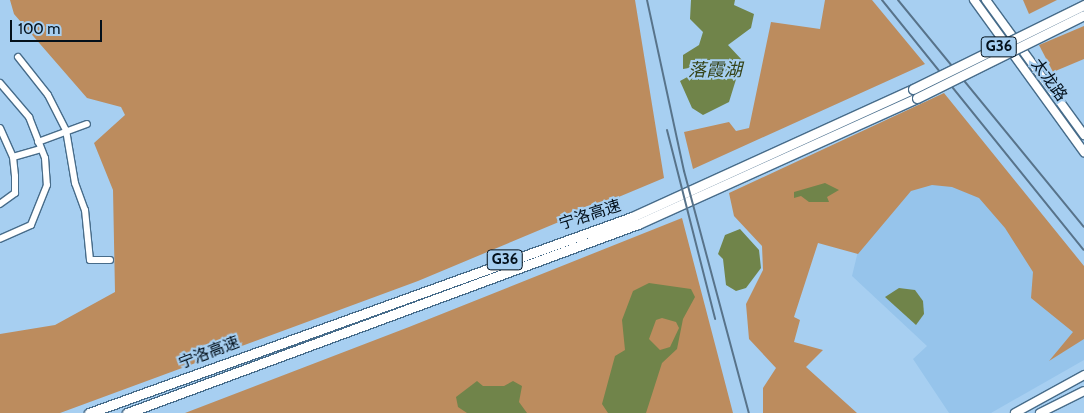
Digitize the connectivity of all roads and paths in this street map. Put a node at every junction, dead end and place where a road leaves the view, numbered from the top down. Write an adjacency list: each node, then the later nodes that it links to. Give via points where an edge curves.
1 (974, 0): 13 (main road, 太龙路)
2 (986, 0): 11 (main road, 太龙路)
3 (1084, 5): 7 (highway, 宁洛高速 / G36, bridge)
4 (1084, 15): 7 (highway, 宁洛高速 / G36, bridge)
5 (18, 57): 10 (street, via 48,95)
6 (0, 83): 12 (street, via 29,117)
7 (915, 94): 20 (highway, 宁洛高速 / G36, via 638,224); 21 (highway, 宁洛高速 / G36, via 632,217)
8 (87, 124): 10 (street)
9 (0, 128): 14 (street)
10 (66, 130): 12 (street, via 64,136); 17 (street, via 74,183 84,210 90,260)
11 (1084, 135)
12 (39, 145): 14 (street); 16 (street, via 45,199 31,225)
13 (1084, 152)
14 (13, 157): 15 (street, via 15,193)
15 (0, 204)
16 (0, 239)
17 (110, 260)
18 (1084, 375): 22 (main road)
19 (1084, 391): 23 (main road)
20 (129, 412)
21 (89, 413)
22 (1015, 413)
23 (1040, 413)

